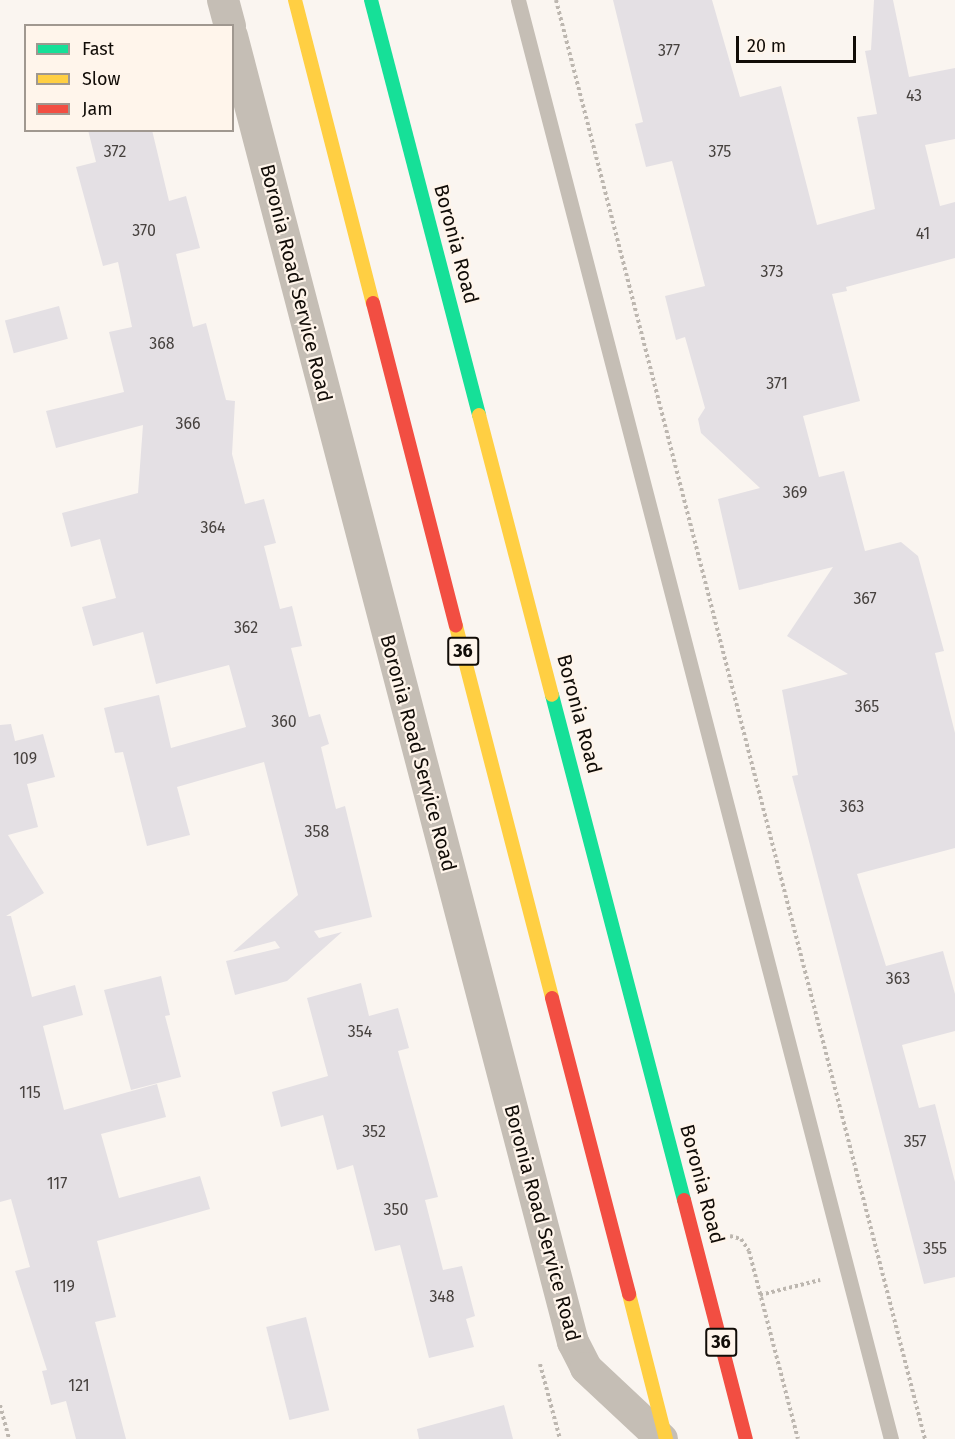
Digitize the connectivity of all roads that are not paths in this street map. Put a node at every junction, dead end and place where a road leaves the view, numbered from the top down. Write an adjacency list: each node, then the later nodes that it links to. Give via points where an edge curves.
1 (223, 0): 5 (street)
2 (295, 0): 7 (main road, 36)
3 (371, 0): 8 (main road, Boronia Road / 36)
4 (518, 0): 9 (lane)
5 (229, 24)
6 (234, 44): 7 (street, Boronia Road Service Road, via 573,1342 586,1368)
7 (664, 1439)
8 (746, 1439)
9 (891, 1439)

